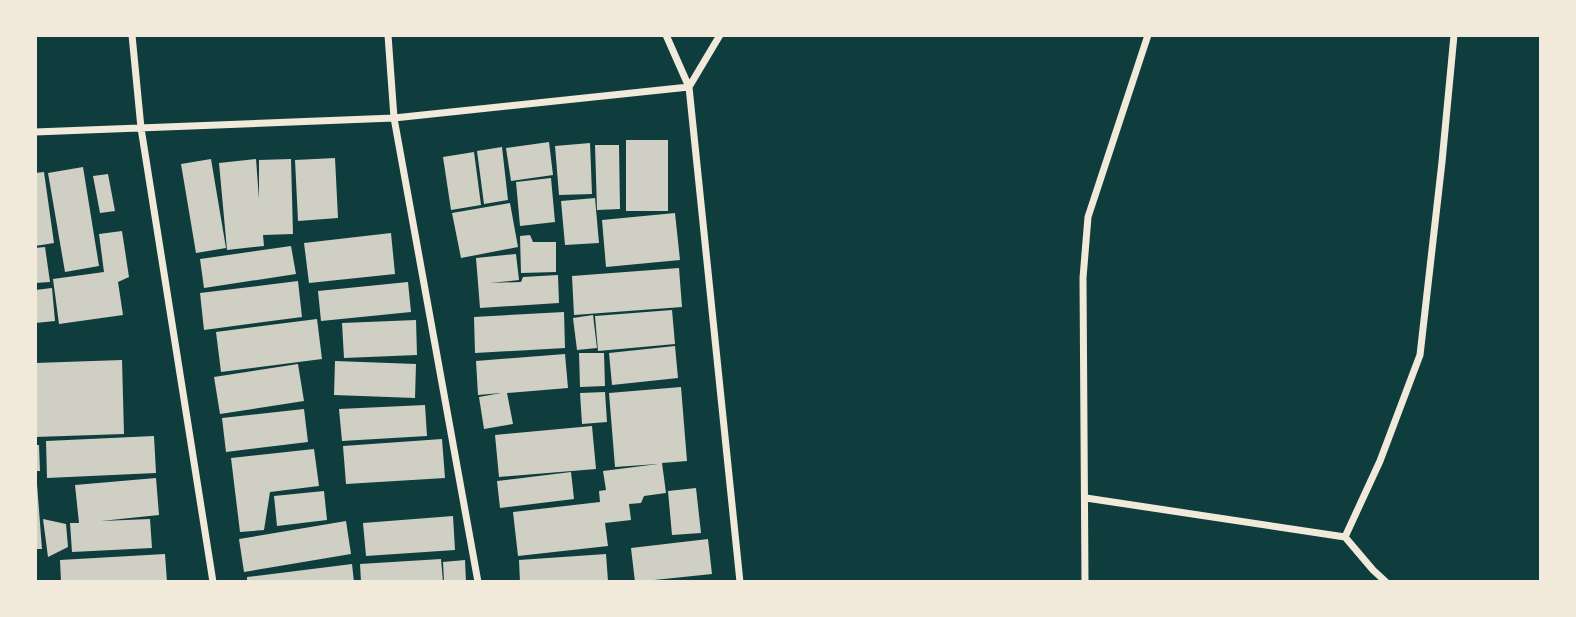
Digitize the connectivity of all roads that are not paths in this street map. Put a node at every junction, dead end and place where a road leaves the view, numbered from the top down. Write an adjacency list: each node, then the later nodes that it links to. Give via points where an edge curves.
1 (132, 35): 9 (street)
2 (388, 35): 8 (street)
3 (666, 35): 7 (street)
4 (720, 35): 7 (street)
5 (1148, 35): 11 (street, via 1088,217 1083,278)
6 (1454, 35): 12 (street, via 1419,355 1380,461)
7 (689, 87): 8 (street); 15 (street)
8 (394, 118): 9 (street); 14 (street)
9 (141, 128): 10 (street); 13 (street)
10 (35, 132)
11 (1086, 498): 12 (street); 16 (street)
12 (1345, 537): 17 (street)
13 (213, 582)
14 (478, 582)
15 (740, 582)
16 (1085, 582)
17 (1386, 582)

